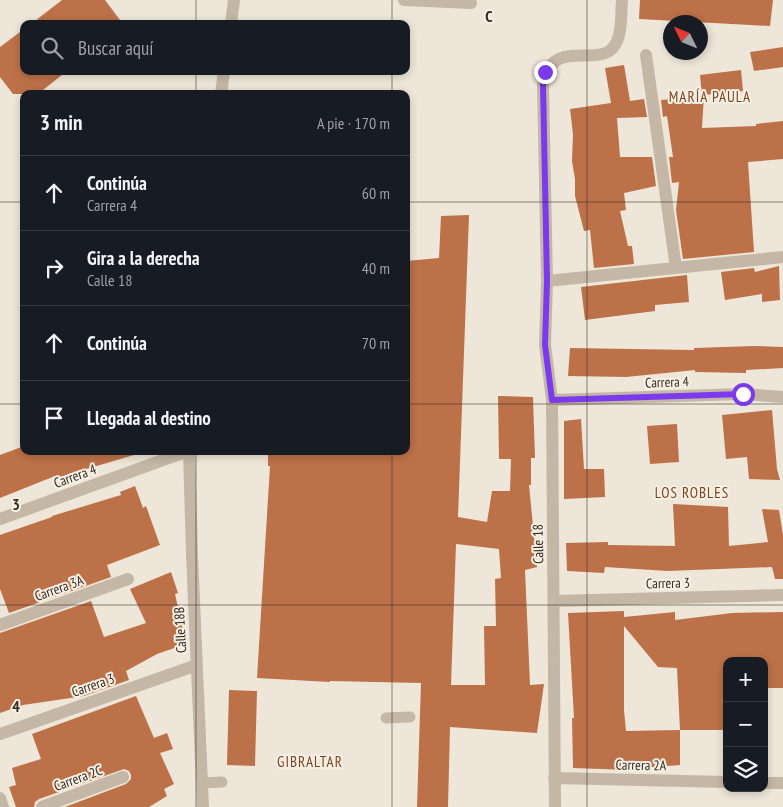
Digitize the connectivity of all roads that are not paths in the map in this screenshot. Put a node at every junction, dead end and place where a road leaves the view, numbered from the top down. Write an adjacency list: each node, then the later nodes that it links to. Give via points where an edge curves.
1 (234, 0): 5 (street)
2 (404, 0): 4 (street)
3 (622, 0): 11 (street, Calle 18, via 619,36 611,51 560,57 545,72)
4 (471, 3)
5 (232, 20)
6 (646, 55): 10 (street)
7 (223, 75): 8 (street)
8 (222, 90)
9 (783, 257): 10 (street)
10 (676, 268): 11 (street)
11 (547, 281): 13 (street, Calle 18, via 545,345)
12 (783, 397): 13 (street, Carrera 4, via 743,394)
13 (552, 400): 19 (street, Calle 18)
14 (177, 455): 16 (street, Carrera 4)
15 (188, 455): 21 (street, Calle 18B)
16 (0, 520)
17 (128, 578): 20 (street, Carrera 3A)
18 (783, 595): 19 (street, Carrera 3)
19 (554, 601): 26 (street, Calle 18)
20 (0, 625)
21 (197, 665): 24 (street, Carrera 3); 29 (street, Calle 18B)
22 (410, 717): 23 (lane)
23 (386, 718)
24 (0, 734)
25 (123, 777): 34 (street, Carrera 2C)
26 (554, 778): 28 (street, Carrera 2A); 36 (street, Calle 18)
27 (222, 782): 29 (lane)
28 (723, 782)
29 (202, 783): 35 (street, Calle 18B)
30 (768, 783): 31 (street)
31 (783, 783)
32 (0, 798): 33 (street)
33 (3, 807)
34 (42, 807)
35 (203, 807)
36 (555, 807)

